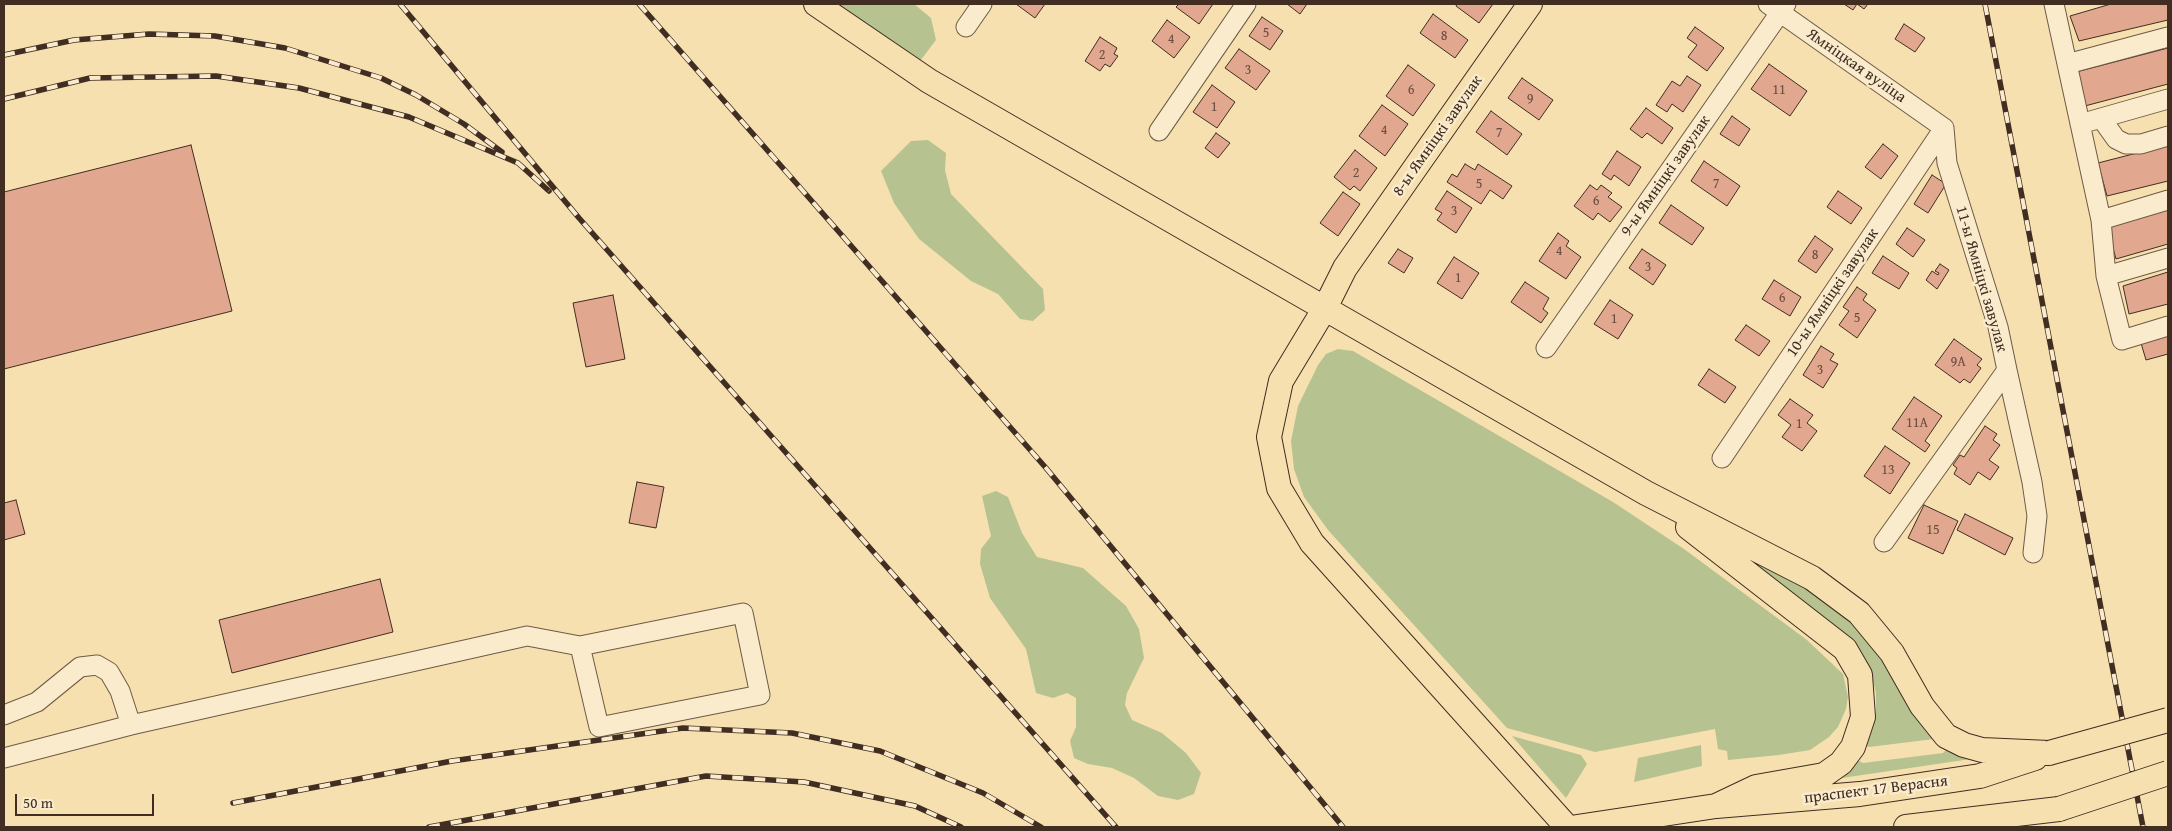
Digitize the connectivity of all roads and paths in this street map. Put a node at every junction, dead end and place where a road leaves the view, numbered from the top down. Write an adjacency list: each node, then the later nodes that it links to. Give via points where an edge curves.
1 (816, 4): 20 (main road, via 929,81)
2 (982, 4): 7 (street)
3 (1246, 4): 14 (street)
4 (1530, 4): 20 (main road, 8-ы Ямніцкі завулак, via 1345,268)
5 (2054, 4): 9 (street)
6 (1778, 7): 13 (street, Ямніцкая вуліца); 22 (street, 9-ы Ямніцкі завулак)
7 (966, 28)
8 (2168, 37): 9 (street)
9 (2067, 64): 12 (street)
10 (2168, 99): 11 (street)
11 (2101, 118): 12 (street); 15 (street, via 2116,139 2126,144 2141,144)
12 (2080, 124): 17 (street)
13 (1944, 128): 23 (street, 11-ы Ямніцкі завулак, via 1947,164 1998,327); 24 (street, 10-ы Ямніцкі завулак)
14 (1159, 131)
15 (2168, 136)
16 (2168, 200): 17 (street)
17 (2101, 220): 19 (street)
18 (2168, 258): 19 (street)
19 (2106, 276): 21 (street, via 2122,340)
20 (1326, 308): 25 (main road); 37 (main road, 8-ы Ямніцкі завулак, via 1281,381 1269,437 1279,488 1312,543)
21 (2168, 326)
22 (1546, 348)
23 (2006, 370): 26 (street, 11-ы Ямніцкі завулак); 27 (street, via 2032,482 2037,516)
24 (1722, 458)
25 (1646, 493): 32 (main road, via 1812,578 1859,613 1892,653 1922,706 1946,736 1982,750); 35 (main road, via 1845,649 1860,675 1863,717 1853,747 1841,763 1824,775 1756,786)
26 (1884, 542)
27 (2033, 553)
28 (580, 646): 28 (street, via 743,613 760,695 599,727); 31 (street, via 527,636)
29 (4, 715): 31 (street, via 37,702 80,667 97,665 109,672 120,691)
30 (2168, 720): 32 (main road, праспект 17 Верасня, bridge)
31 (131, 726): 33 (street)
32 (2049, 753): 35 (main road, праспект 17 Верасня, via 1980,776 1860,794)
33 (4, 758)
34 (2168, 773): 36 (main road, bridge)
35 (1716, 806): 38 (main road, праспект 17 Верасня)
36 (2059, 809): 39 (main road); 40 (main road)
37 (1567, 827)
38 (1577, 827)
39 (1906, 827)
40 (2036, 827)

